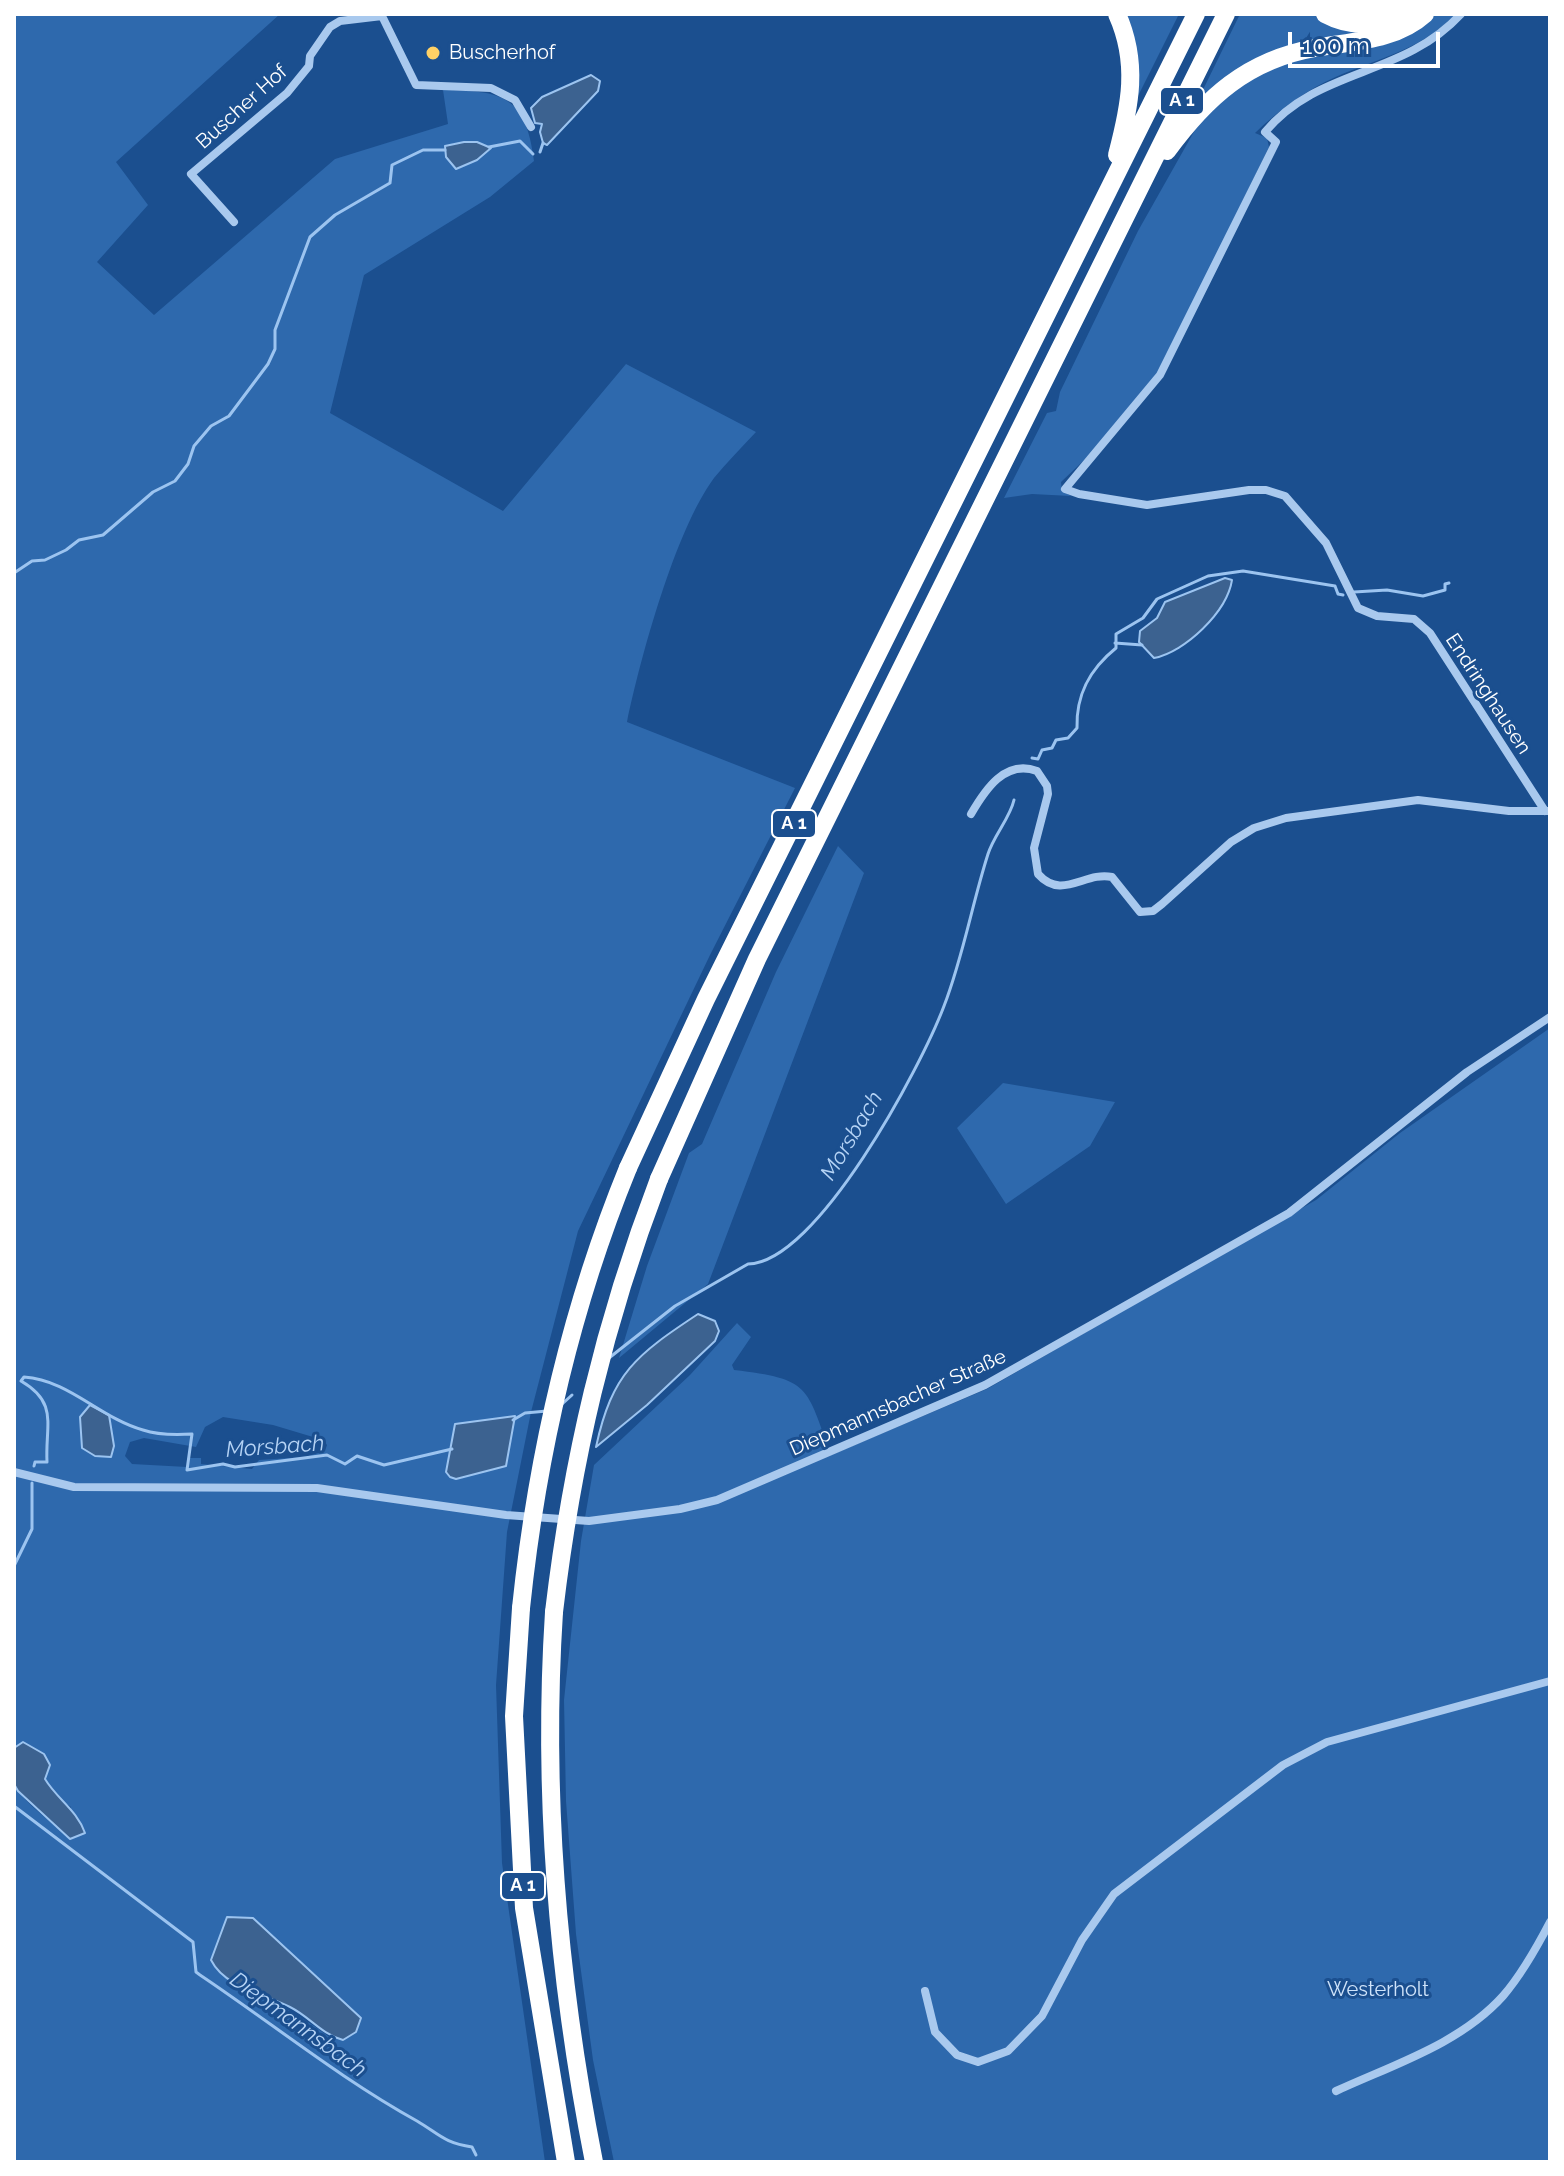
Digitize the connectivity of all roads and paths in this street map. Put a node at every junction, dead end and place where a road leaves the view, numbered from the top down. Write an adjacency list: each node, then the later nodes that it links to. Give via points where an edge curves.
1 (1117, 14): 11 (highway, via 1129,51 1132,85)
2 (1196, 14): 11 (highway, A 1)
3 (1226, 14): 10 (highway, A 1)
4 (1325, 14): 5 (highway, via 1365,24)
5 (1403, 14)
6 (1425, 14): 10 (highway, via 1392,33 1290,53 1237,77 1192,116)
7 (1461, 14): 13 (street, Endringhausen, via 1409,55 1330,84 1279,114 1265,132 1276,142 1160,375 1066,483 1069,492 1147,505 1266,490 1291,501 1321,535 1358,608 1377,616 1414,619 1430,633)
8 (382, 15): 9 (street, Buscher Hof, via 416,85 503,92 515,100); 12 (street, Buscher Hof, via 330,27 287,93 191,174)
9 (531, 127)
10 (1139, 188): 22 (highway, A 1, bridge, via 757,959 659,1179 592,1383 554,1612 548,1768 569,2017)
11 (1108, 190): 21 (highway, A 1, bridge, via 706,999 628,1168 570,1331 539,1473 521,1608 514,1716 524,1908)
12 (234, 222)
13 (1548, 811): 14 (street, Endringhausen, via 1418,800 1286,818 1243,834 1147,913 1140,912 1112,877 1062,887 1038,874 1034,848 1048,794 1037,771 1020,768 1001,775)
14 (971, 814)
15 (1550, 1017): 16 (street, Diepmannsbacher Straße, via 1467,1072 1289,1213 985,1385 717,1500 589,1521 506,1515 317,1488 74,1487)
16 (14, 1472)
17 (1550, 1681): 19 (street, via 1327,1742 1283,1765 1114,1894 1082,1940 1042,2016 1008,2051 978,2062 957,2055 935,2032)
18 (1550, 1922): 20 (street, via 1511,1986 1486,2012 1421,2053)
19 (925, 1991)
20 (1336, 2091)
21 (566, 2162)
22 (594, 2162)

